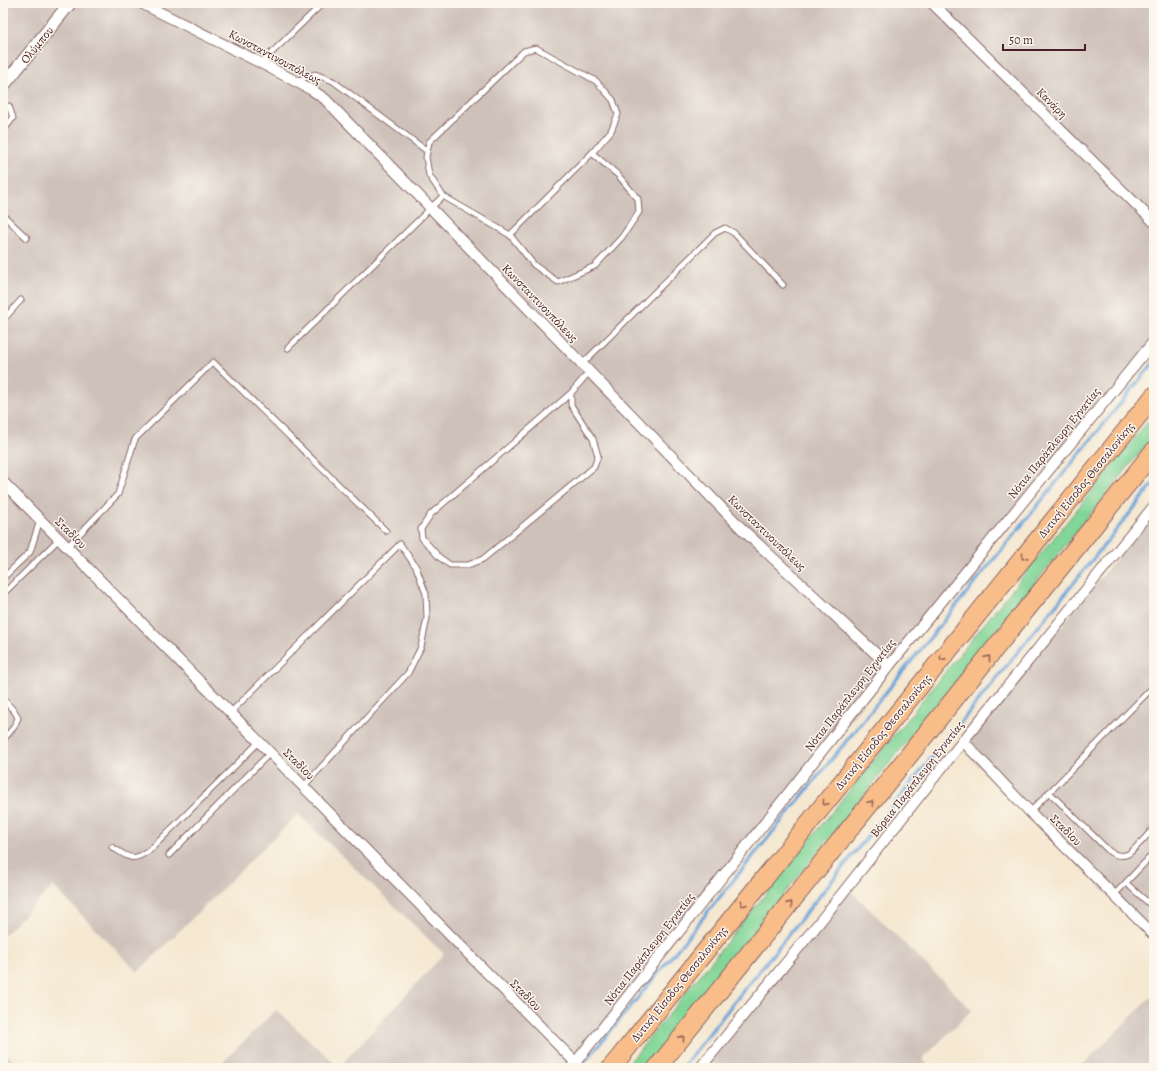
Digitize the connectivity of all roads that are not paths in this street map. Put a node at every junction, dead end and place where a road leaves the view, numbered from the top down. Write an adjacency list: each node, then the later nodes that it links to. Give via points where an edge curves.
1 (70, 3): 7 (street, Ολύμπου)
2 (141, 3): 5 (street, Κωνσταντινουπόλεως)
3 (323, 3): 5 (lane)
4 (932, 3): 15 (street, Κανάρη)
5 (261, 63): 6 (street, Κωνσταντινουπόλεως)
6 (296, 81): 10 (lane, via 315,74 332,81); 13 (street, Κωνσταντινουπόλεως, via 331,105)
7 (4, 84)
8 (9, 106): 9 (lane, via 13,118)
9 (3, 131)
10 (427, 151): 11 (lane, via 429,142 507,67 524,51 536,48 596,81 613,100 618,114 611,130); 12 (lane, via 429,175)
11 (592, 153): 16 (lane); 16 (lane, via 618,175 638,199 639,212 622,237 595,266 558,282 534,265)
12 (444, 196): 13 (lane); 16 (lane)
13 (430, 209): 24 (lane); 25 (street, Κωνσταντινουπόλεως)
14 (3, 215): 18 (lane)
15 (1154, 222)
16 (510, 235)
17 (3, 237): 19 (lane)
18 (27, 238)
19 (3, 243)
20 (783, 285): 25 (lane, via 734,233 725,228 716,233)
21 (21, 300): 22 (lane)
22 (3, 320)
23 (1154, 341): 38 (street, Νότια Παράπλευρη Εγνατίας)
24 (288, 348)
25 (582, 364): 26 (street, Κωνσταντινουπόλεως)
26 (590, 372): 27 (lane); 38 (street, Κωνσταντινουπόλεως, via 744,531)
27 (571, 393): 27 (lane, via 571,405 593,439 598,456 594,467 483,559 468,566 450,565 439,557 422,538 421,529 431,514)
28 (1154, 396): 58 (highway, Δυτική Είσοδος Θεσσαλονίκης, one-way to 58)
29 (1154, 451): 59 (highway, one-way to 29)
30 (3, 482): 32 (street, Σταδίου)
31 (1154, 506): 43 (street, Βόρεια Παράπλευρη Εγνατίας)
32 (40, 520): 34 (street, Σταδίου); 36 (lane, via 30,552)
33 (386, 531): 35 (lane, via 213,362 135,439 118,494)
34 (59, 539): 35 (street, Σταδίου); 37 (lane)
35 (67, 547): 41 (street, Σταδίου)
36 (3, 578)
37 (3, 594)
38 (890, 666): 57 (street, Νότια Παράπλευρη Εγνατίας)
39 (1154, 686): 47 (lane)
40 (3, 699): 42 (lane, via 18,718 14,728)
41 (230, 713): 44 (street, Σταδίου); 46 (lane, via 400,544 416,567 426,594 427,618 421,647 408,673)
42 (3, 740)
43 (963, 741): 48 (street, Σταδίου); 60 (street, Βόρεια Παράπλευρη Εγνατίας)
44 (259, 742): 45 (street, Σταδίου); 50 (lane, via 144,855 130,857)
45 (270, 753): 46 (street, Σταδίου); 52 (lane)
46 (303, 787): 57 (street, Σταδίου)
47 (1049, 792): 48 (lane); 49 (lane, via 1114,854 1129,854)
48 (1030, 812): 54 (street, Σταδίου)
49 (1154, 828)
50 (112, 847)
51 (1154, 853): 53 (lane)
52 (169, 855)
53 (1126, 883): 54 (lane); 55 (lane)
54 (1114, 895): 56 (street, Σταδίου)
55 (1154, 908)
56 (1154, 935)
57 (574, 1066)
58 (612, 1068)
59 (657, 1068)
60 (700, 1068)

